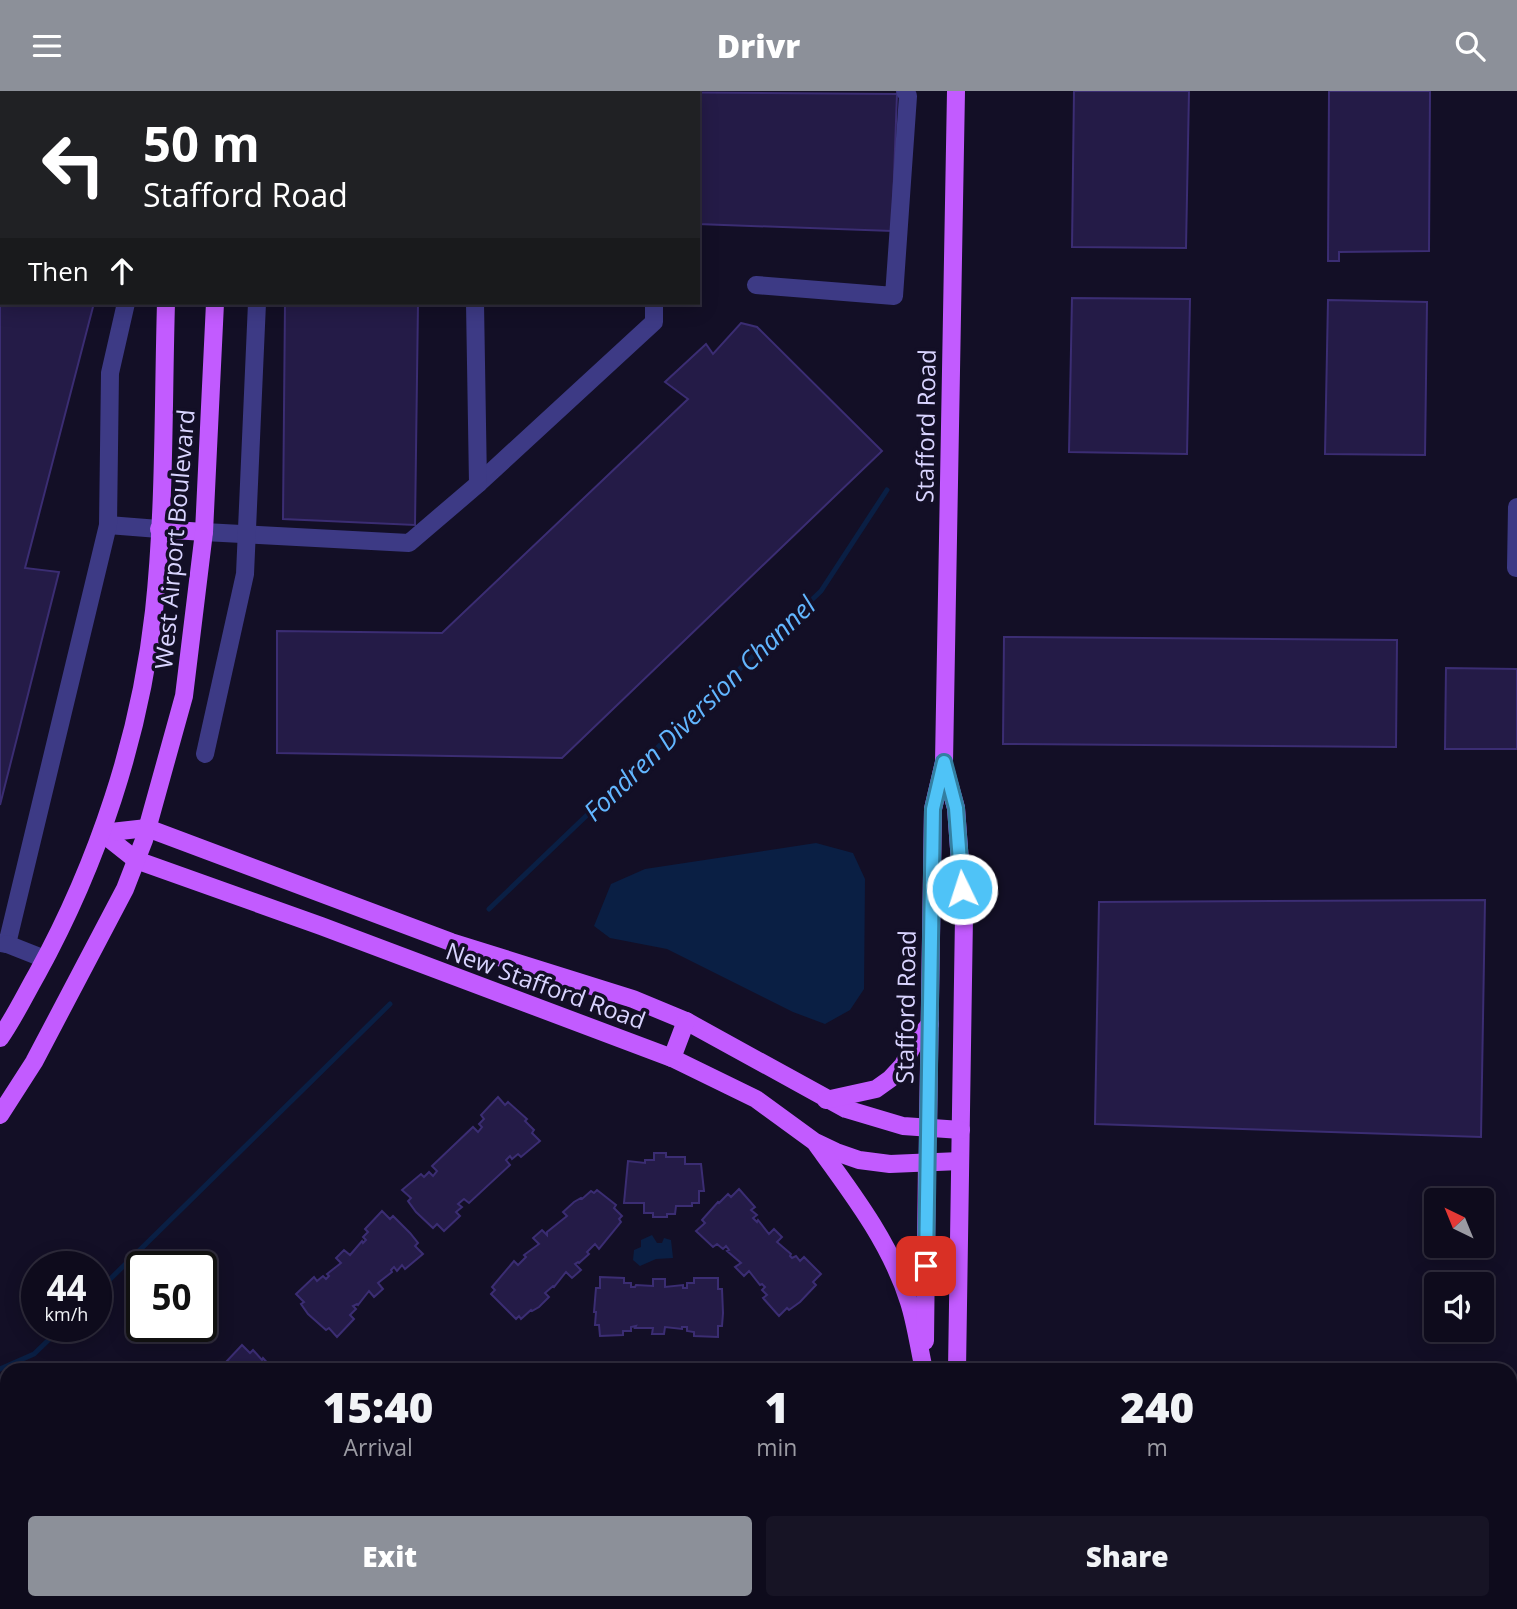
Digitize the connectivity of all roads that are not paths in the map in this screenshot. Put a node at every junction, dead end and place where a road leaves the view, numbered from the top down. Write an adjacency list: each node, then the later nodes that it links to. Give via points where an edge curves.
1 (905, 91): 3 (street, via 894,296)
2 (956, 91): 18 (main road, Stafford Road)
3 (756, 285)
4 (126, 305): 12 (street, via 110,373)
5 (166, 305): 13 (main road, West Airport Boulevard)
6 (215, 305): 14 (main road, West Airport Boulevard)
7 (257, 305): 15 (street)
8 (475, 305): 10 (street)
9 (654, 305): 10 (street, via 654,322)
10 (478, 484): 15 (street, via 410,543)
11 (1517, 507): 16 (street)
12 (108, 525): 13 (street); 22 (street)
13 (159, 529): 14 (main road); 20 (main road, West Airport Boulevard, via 153,612 139,697)
14 (204, 532): 15 (street); 19 (main road, West Airport Boulevard, via 184,697)
15 (245, 534): 17 (street, via 245,574)
16 (1516, 568)
17 (205, 754)
18 (944, 762): 25 (main road, Stafford Road, via 933,809); 31 (main road, Stafford Road, via 956,808 964,916)
19 (147, 828): 20 (main road); 21 (main road, West Airport Boulevard); 24 (main road, New Stafford Road, via 451,942 633,999)
20 (102, 833): 21 (main road, New Stafford Road); 23 (main road, West Airport Boulevard)
21 (136, 860): 27 (main road, New Stafford Road); 29 (main road, West Airport Boulevard, via 66,1004)
22 (3, 943): 23 (street)
23 (45, 959): 26 (main road, West Airport Boulevard)
24 (685, 1021): 27 (main road); 28 (main road, New Stafford Road)
25 (930, 1024): 28 (main road, via 890,1079 876,1089); 30 (main road, Stafford Road)
26 (0, 1038)
27 (672, 1058): 32 (main road, New Stafford Road, via 756,1099)
28 (826, 1100): 30 (main road, New Stafford Road, via 872,1118)
29 (0, 1115)
30 (928, 1128): 31 (main road, New Stafford Road); 34 (street)
31 (961, 1130): 33 (main road, Stafford Road)
32 (815, 1142): 34 (main road, New Stafford Road, via 859,1160); 35 (main road, via 888,1254 909,1301)
33 (960, 1161): 34 (main road, New Stafford Road); 37 (main road, Stafford Road)
34 (928, 1162): 36 (main road)
35 (923, 1363)
36 (925, 1363)
37 (957, 1363)

